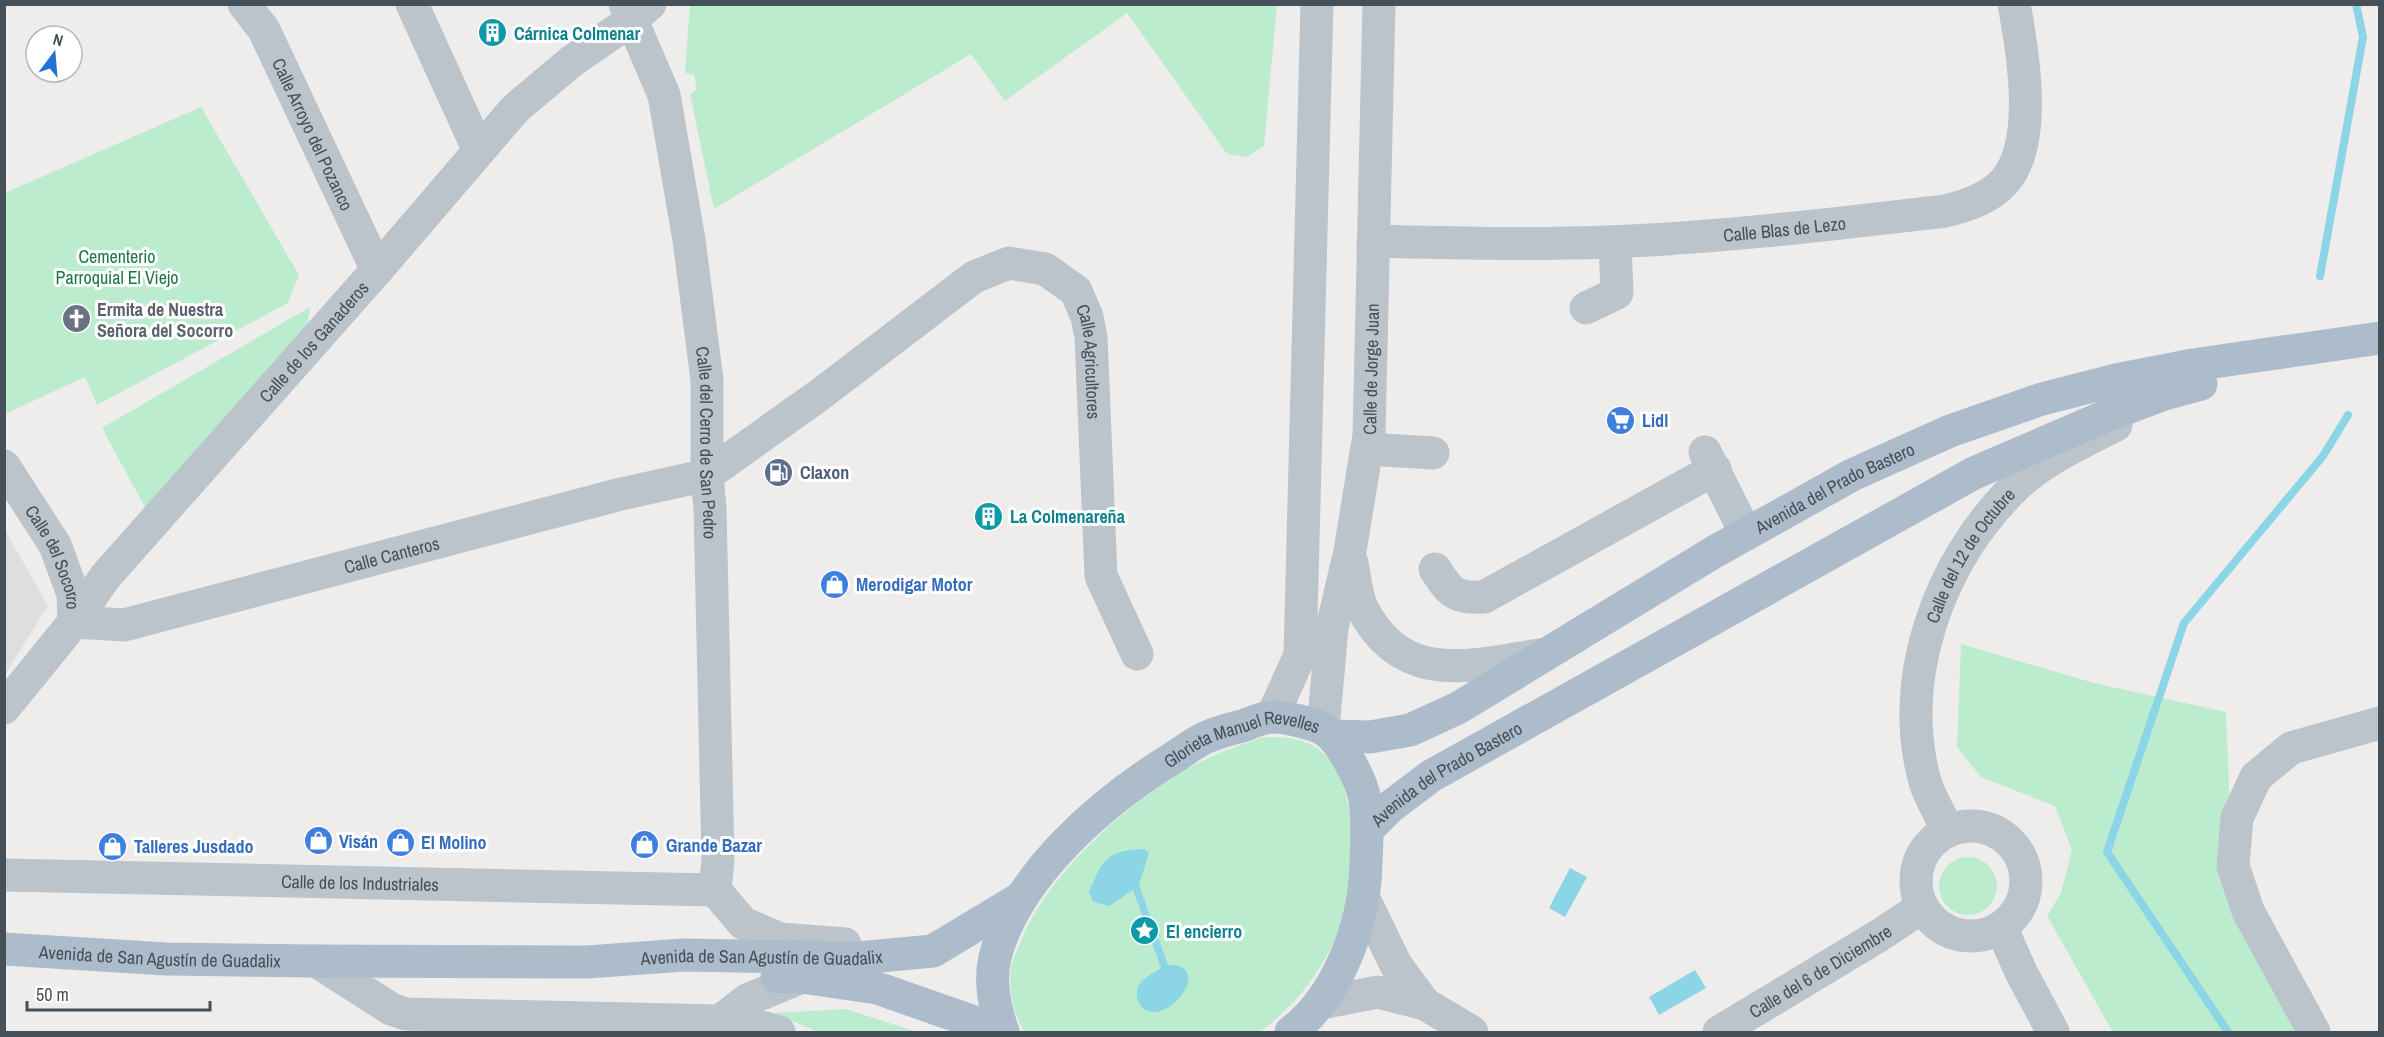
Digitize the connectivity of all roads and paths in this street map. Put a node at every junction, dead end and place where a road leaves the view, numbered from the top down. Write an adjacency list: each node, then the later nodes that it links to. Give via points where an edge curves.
1 (244, 4): 10 (street, Calle Arroyo del Pozanco, via 264,30)
2 (412, 4): 7 (street)
3 (1317, 4): 26 (street, via 1300,655)
4 (1379, 4): 8 (street, Calle de Jorge Juan)
5 (2014, 4): 9 (street, Calle Blas de Lezo, via 2023,53 2022,149 2008,178 1985,196 1967,206 1945,211 1776,230)
6 (636, 9): 7 (street, Calle de los Ganaderos, via 515,109); 18 (street, Calle del Cerro de San Pedro, via 664,95 689,240 707,380)
7 (479, 152): 10 (street, Calle de los Ganaderos)
8 (1373, 241): 9 (street, Calle Blas de Lezo); 15 (street, Calle de Jorge Juan)
9 (1615, 242): 11 (street, via 1617,293)
10 (376, 270): 22 (street, Calle de los Ganaderos, via 105,577)
11 (1586, 308)
12 (2379, 338): 19 (main road, Avenida del Prado Bastero, via 2193,366 2042,399 1950,431 1852,474)
13 (2379, 357): 14 (main road, Avenida del Prado Bastero, via 2285,367)
14 (2199, 384): 29 (main road, Avenida del Prado Bastero, via 2164,393 1974,473 1431,776); 30 (street, Calle del 12 de Octubre, via 2040,466 2013,489 1978,529 1952,572 1931,623 1917,682 1916,738 1926,784)
15 (1367, 449): 16 (street); 20 (street, Calle de Jorge Juan)
16 (1433, 453)
17 (4, 466): 22 (street, Calle del Socorro, via 54,545 73,594)
18 (707, 475): 22 (street, Calle Canteros, via 621,494 124,625); 23 (street, Calle Agricultores, via 974,277 1009,263 1046,269 1076,291 1087,316 1101,576); 32 (street, Calle del Cerro de San Pedro, via 718,860)
19 (1746, 534): 21 (street, via 1710,461 1484,597 1465,598 1448,590); 24 (main road, Avenida del Prado Bastero)
20 (1350, 551): 24 (street, via 1361,606 1381,636 1419,662 1442,667 1470,666); 28 (street, Calle de Jorge Juan, via 1332,628)
21 (1435, 569)
22 (74, 622): 25 (street, Calle de los Ganaderos)
23 (1137, 654)
24 (1545, 654): 28 (main road, Avenida del Prado Bastero, via 1458,708 1410,730 1370,737)
25 (4, 708)
26 (1272, 717): 28 (main road, Glorieta Manuel Revelles); 33 (main road, Glorieta Manuel Revelles, via 1207,737 1137,780 1071,838)
27 (2379, 723): 52 (street, via 2291,748 2256,777 2237,818 2233,866 2248,911)
28 (1327, 732): 29 (main road, Glorieta Manuel Revelles, via 1352,767 1365,798)
29 (1367, 830): 34 (main road, Glorieta Manuel Revelles)
30 (1948, 831): 35 (street, via 1922,855 1916,872); 36 (street, via 1966,826 2001,835 2023,863 2023,899)
31 (4, 875): 32 (street, Calle de los Industriales)
32 (715, 891): 38 (street, Avenida de San Agustín de Guadalix, via 743,923 780,939 835,944 891,943)
33 (1022, 898): 38 (main road, Avenida de San Agustín de Guadalix); 47 (main road, Glorieta Manuel Revelles, via 995,959 992,999)
34 (1364, 899): 42 (main road, Glorieta Manuel Revelles, via 1348,951); 43 (street, via 1396,966)
35 (1922, 907): 36 (street, via 1930,919 1957,934 1987,934); 50 (street, Calle del 6 de Diciembre)
36 (2001, 927): 51 (street)
37 (4, 948): 39 (main road, Avenida de San Agustín de Guadalix, via 166,959)
38 (933, 951): 40 (main road, Avenida de San Agustín de Guadalix, via 858,958 684,955)
39 (316, 961): 40 (main road, Avenida de San Agustín de Guadalix); 44 (street)
40 (587, 962): 41 (main road, Avenida de San Agustín de Guadalix, via 684,974)
41 (802, 977): 45 (street, Avenida de San Agustín de Guadalix, via 747,1000); 47 (main road, Avenida de San Agustín de Guadalix, via 877,988)
42 (1321, 1003): 43 (street, via 1377,992); 48 (main road, Glorieta Manuel Revelles)
43 (1425, 1004): 49 (street)
44 (390, 1021): 45 (street, via 405,1014)
45 (720, 1027): 46 (street, via 762,1027)
46 (779, 1032)
47 (1003, 1032)
48 (1291, 1032)
49 (1472, 1032)
50 (1719, 1032)
51 (2053, 1032)
52 (2314, 1032)

